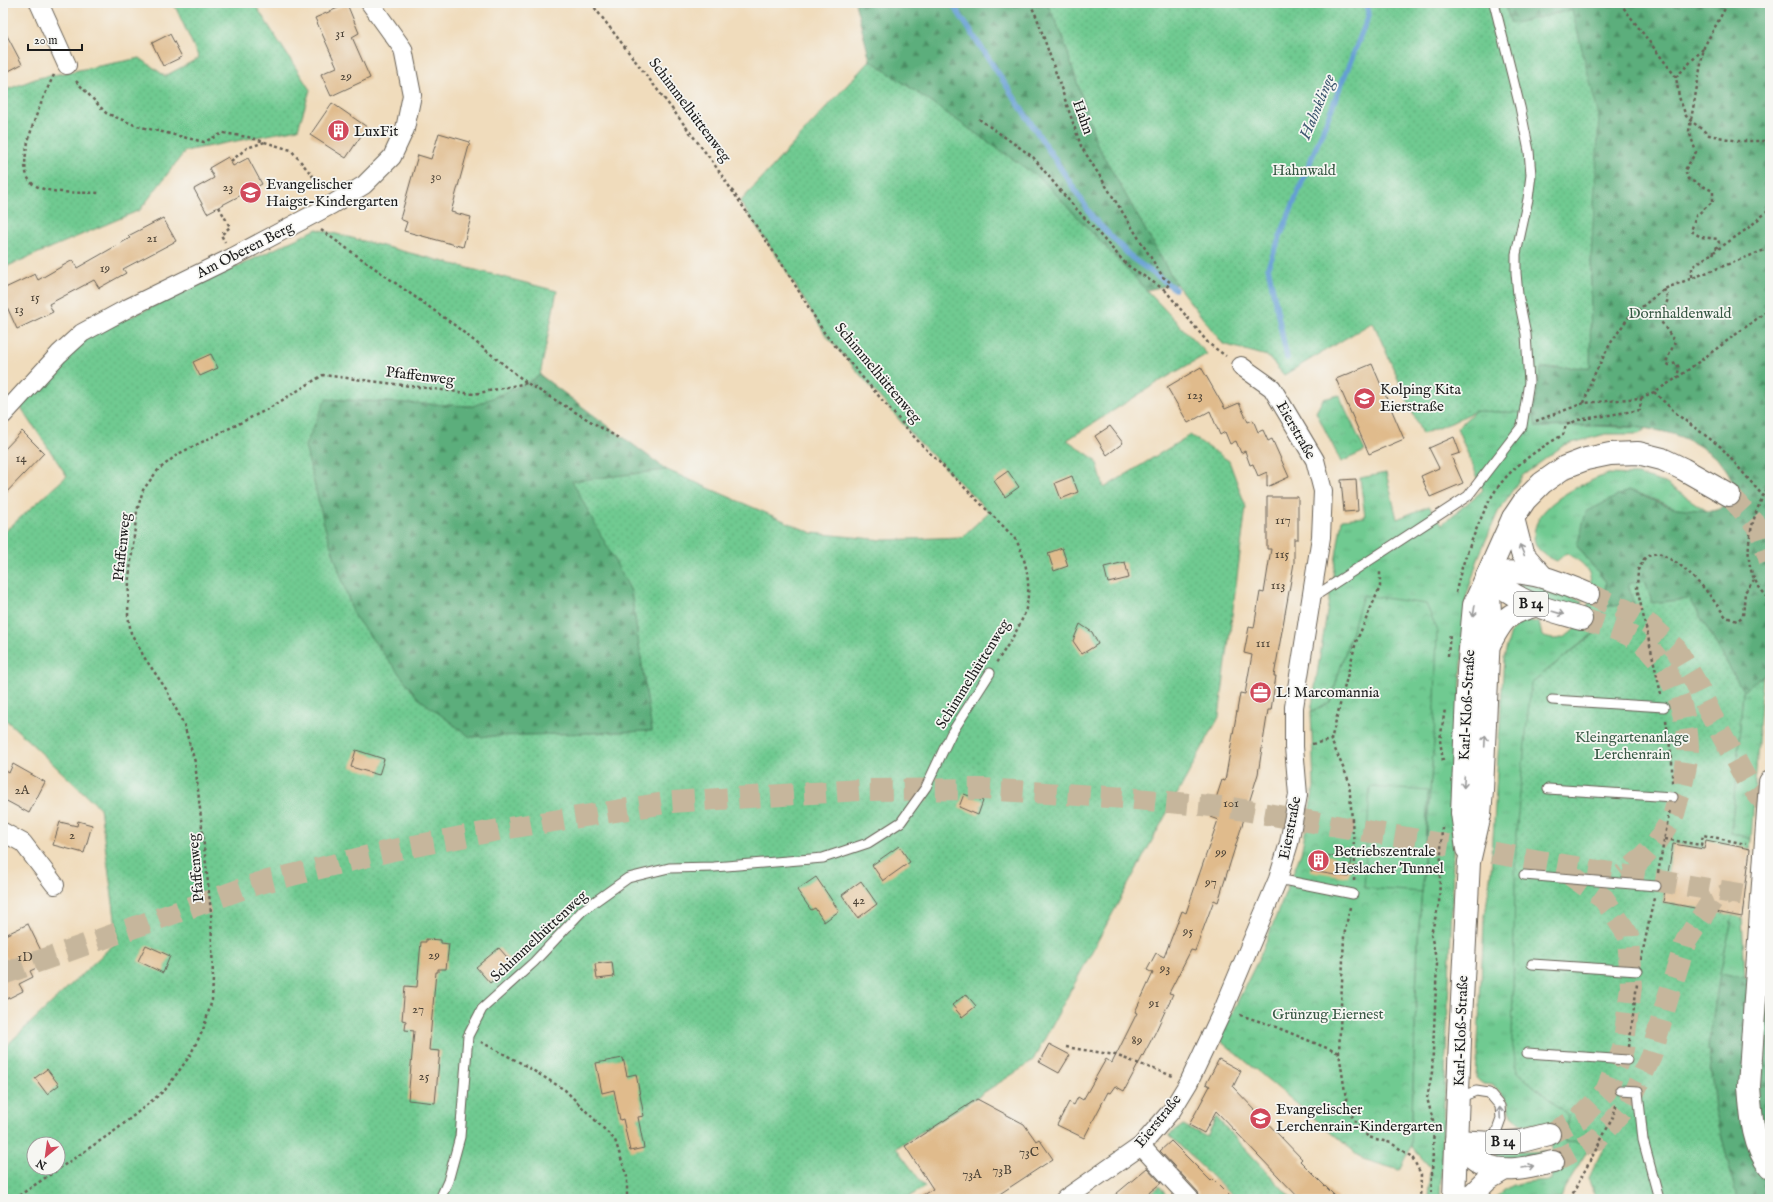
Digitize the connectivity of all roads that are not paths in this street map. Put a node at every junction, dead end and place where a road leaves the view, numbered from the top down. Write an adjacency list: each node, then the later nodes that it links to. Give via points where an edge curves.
1 (39, 3): 4 (street)
2 (370, 3): 6 (street, Am Oberen Berg, via 403,49 412,95 405,129 392,157 364,184 331,205 82,333 58,354)
3 (1494, 3): 12 (lane, via 1520,107 1531,175 1516,254 1518,295 1526,334 1529,382 1522,426 1468,496)
4 (65, 61)
5 (1241, 366): 12 (street, Eierstraße, via 1272,388 1315,460 1323,491 1321,537)
6 (3, 415)
7 (1729, 495): 8 (main road, Karl-Kloß-Straße, via 1683,468 1662,459 1638,453 1610,454 1564,467 1542,483 1525,500)
8 (1513, 518): 9 (main road, Karl-Kloß-Straße); 10 (main road, B 14, one-way to 8, via 1522,553)
9 (1488, 575): 10 (main road, B 14, via 1518,572); 13 (main road, B 14, via 1505,591); 15 (main road, Karl-Kloß-Straße); 23 (main road, Karl-Kloß-Straße, one-way to 23, via 1474,605 1471,636 1462,813)
10 (1542, 576): 11 (main road, B 14)
11 (1588, 594)
12 (1312, 598): 25 (street, Eierstraße, via 1294,707 1298,795 1289,843)
13 (1534, 606): 14 (main road, B 14, one-way to 14); 15 (main road, B 14, via 1515,611 1503,622)
14 (1580, 619)
15 (1490, 645): 23 (main road, Karl-Kloß-Straße, one-way to 15, via 1480,814)
16 (990, 673): 42 (lane, Schimmelhüttenweg, via 951,734 926,787 901,822 868,843 823,858 670,868 628,878 583,910 534,962 482,1009 468,1036 460,1136 448,1181)
17 (1552, 700): 18 (lane)
18 (1664, 707)
19 (1770, 782): 40 (main road, via 1749,1086 1756,1140)
20 (1548, 789): 21 (lane)
21 (1673, 797)
22 (3, 832): 26 (street, via 23,843)
23 (1469, 862): 34 (main road, Karl-Kloß-Straße)
24 (1524, 875): 27 (lane)
25 (1278, 879): 28 (lane); 38 (street, Eierstraße, via 1223,1010 1189,1082 1172,1110)
26 (55, 885)
27 (1656, 886)
28 (1353, 894)
29 (1532, 964): 30 (lane)
30 (1638, 972)
31 (1527, 1053): 32 (lane)
32 (1627, 1060)
33 (1620, 1090): 48 (lane, via 1638,1090 1643,1140)
34 (1458, 1098): 36 (main road, Karl-Kloß-Straße); 37 (lane, one-way to 34, via 1501,1119 1500,1106 1489,1093 1476,1091)
35 (1549, 1134): 37 (main road, B 14, via 1522,1141)
36 (1456, 1141): 37 (main road, B 14); 41 (main road, B 14); 45 (main road, Karl-Kloß-Straße)
37 (1493, 1143): 41 (lane)
38 (1142, 1146): 43 (street, Eierstraße); 44 (street)
39 (1553, 1162): 41 (main road, B 14, one-way to 39, via 1527,1168)
40 (1770, 1166)
41 (1485, 1172): 46 (lane); 47 (main road, B 14, via 1488,1179)
42 (440, 1199)
43 (1065, 1199)
44 (1190, 1199)
45 (1454, 1199)
46 (1462, 1199)
47 (1468, 1199)
48 (1659, 1199)

